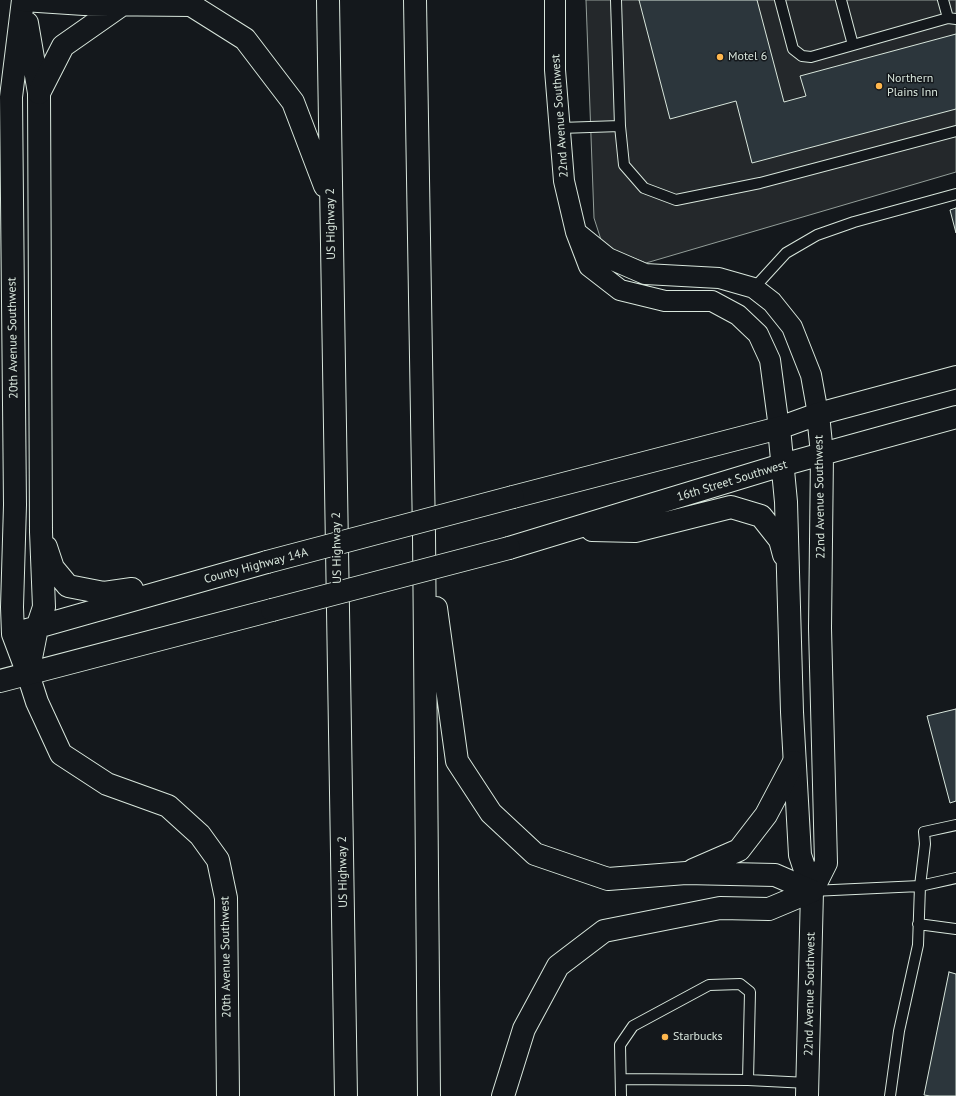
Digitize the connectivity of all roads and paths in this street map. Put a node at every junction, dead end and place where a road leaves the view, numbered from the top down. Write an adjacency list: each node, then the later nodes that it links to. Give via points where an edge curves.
1 (23, 0): 9 (main road); 12 (main road, 20th Avenue Southwest); 32 (main road, 20th Avenue Southwest, via 10,97 15,505)
2 (328, 0): 17 (main road, US Highway 2)
3 (416, 0): 28 (main road)
4 (555, 0): 14 (street, 22nd Avenue Southwest, via 555,70)
5 (616, 0): 13 (lane)
6 (780, 0): 11 (lane, via 794,49 802,56 811,57)
7 (841, 0): 11 (lane)
8 (943, 0): 10 (lane)
9 (123, 4): 12 (main road, via 63,46); 17 (main road, via 191,5 245,39 293,102)
10 (952, 19): 11 (lane)
11 (853, 45)
12 (39, 93): 27 (main road, 20th Avenue Southwest)
13 (620, 126): 14 (lane); 15 (lane, via 624,165 644,188 676,200 760,182)
14 (560, 128): 18 (street, 22nd Avenue Southwest, via 564,181)
15 (956, 131)
16 (956, 194): 19 (lane, via 817,234 786,253)
17 (330, 199): 47 (main road, US Highway 2)
18 (576, 232): 19 (street, 22nd Avenue Southwest, via 608,258 645,274 719,278); 23 (street, 22nd Avenue Southwest, via 589,266 620,290 665,301 712,300 738,315 758,334 770,360)
19 (754, 288): 21 (street, 22nd Avenue Southwest, via 772,302 792,327 811,375)
20 (956, 376): 21 (main road)
21 (818, 414): 23 (main road); 24 (main road, 22nd Avenue Southwest)
22 (956, 417): 24 (main road, 16th Street Southwest)
23 (779, 428): 25 (main road, 22nd Avenue Southwest); 30 (main road, County Highway 14A, bridge)
24 (822, 454): 25 (main road, 16th Street Southwest); 40 (main road, 22nd Avenue Southwest, via 820,628 826,864)
25 (782, 466): 26 (main road, 16th Street Southwest); 29 (main road, 22nd Avenue Southwest)
26 (573, 529): 29 (main road, via 635,531 731,507 761,516 780,540); 33 (main road, 16th Street Southwest, bridge)
27 (41, 532): 30 (main road, via 53,568 68,586 104,593); 31 (main road, 20th Avenue Southwest, via 44,607)
28 (424, 535): 37 (main road, via 457,761 491,813 535,854 608,878); 48 (main road)
29 (788, 568): 35 (main road, 22nd Avenue Southwest)
30 (200, 581): 31 (main road, County Highway 14A)
31 (37, 628): 32 (main road, County Highway 14A); 33 (main road, 20th Avenue Southwest)
32 (6, 635): 33 (main road, 20th Avenue Southwest)
33 (28, 674): 34 (main road); 46 (main road, 20th Avenue Southwest, via 37,702 61,754 107,784 168,806 200,835 218,860 226,898)
34 (0, 681)
35 (794, 762): 37 (main road, via 766,815 740,850); 40 (main road, 22nd Avenue Southwest, via 800,855)
36 (956, 825): 39 (lane, via 924,832)
37 (686, 873): 40 (main road, via 775,875)
38 (956, 878): 39 (lane)
39 (920, 886): 40 (lane); 41 (lane)
40 (812, 891): 45 (main road, 22nd Avenue Southwest); 49 (main road, via 769,909 720,908 604,931 558,966 524,1028)
41 (918, 924): 42 (lane); 51 (lane, via 918,945 898,1031)
42 (956, 929)
43 (621, 1079): 44 (lane); 44 (lane, via 620,1045 633,1026 709,985 740,984 750,992); 50 (lane)
44 (748, 1080): 45 (lane)
45 (808, 1090)
46 (228, 1096)
47 (346, 1096)
48 (429, 1096)
49 (503, 1096)
50 (621, 1096)
51 (890, 1096)

